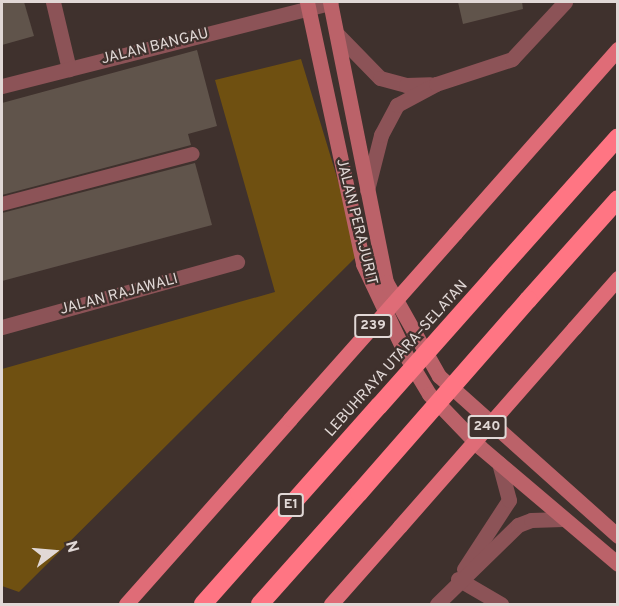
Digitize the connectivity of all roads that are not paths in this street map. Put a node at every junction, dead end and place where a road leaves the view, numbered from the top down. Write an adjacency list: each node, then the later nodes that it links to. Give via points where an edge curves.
1 (53, 2): 7 (street)
2 (330, 2): 4 (street, JALAN BANGAU); 5 (street, JALAN PERAJURIT)
3 (565, 2): 8 (street, via 512,59)
4 (307, 5): 7 (street, JALAN BANGAU); 18 (street, JALAN PERAJURIT, via 371,289 429,394)
5 (338, 35): 8 (street, via 380,78 406,85); 12 (street, JALAN PERAJURIT)
6 (618, 49): 23 (main road, 239, bridge)
7 (69, 69): 9 (street, JALAN BANGAU)
8 (436, 84): 12 (street, via 397,105 388,117)
9 (2, 86)
10 (618, 137): 24 (highway, LEBUHRAYA UTARA–SELATAN / E1, bridge)
11 (193, 154): 14 (lane)
12 (367, 190): 20 (street, JALAN PERAJURIT, via 386,282 439,376)
13 (618, 199): 25 (highway, bridge)
14 (2, 204)
15 (237, 262): 17 (street, JALAN RAJAWALI)
16 (618, 278): 26 (main road, 240, bridge)
17 (2, 327)
18 (500, 463): 19 (street, JALAN PERAJURIT); 22 (street, via 508,488 507,506)
19 (563, 519): 21 (street, JALAN PERAJURIT); 22 (street, via 531,520 518,525)
20 (618, 536)
21 (618, 564)
22 (458, 579): 27 (street); 28 (street)
23 (126, 604)
24 (203, 604)
25 (260, 604)
26 (331, 604)
27 (436, 604)
28 (501, 604)

